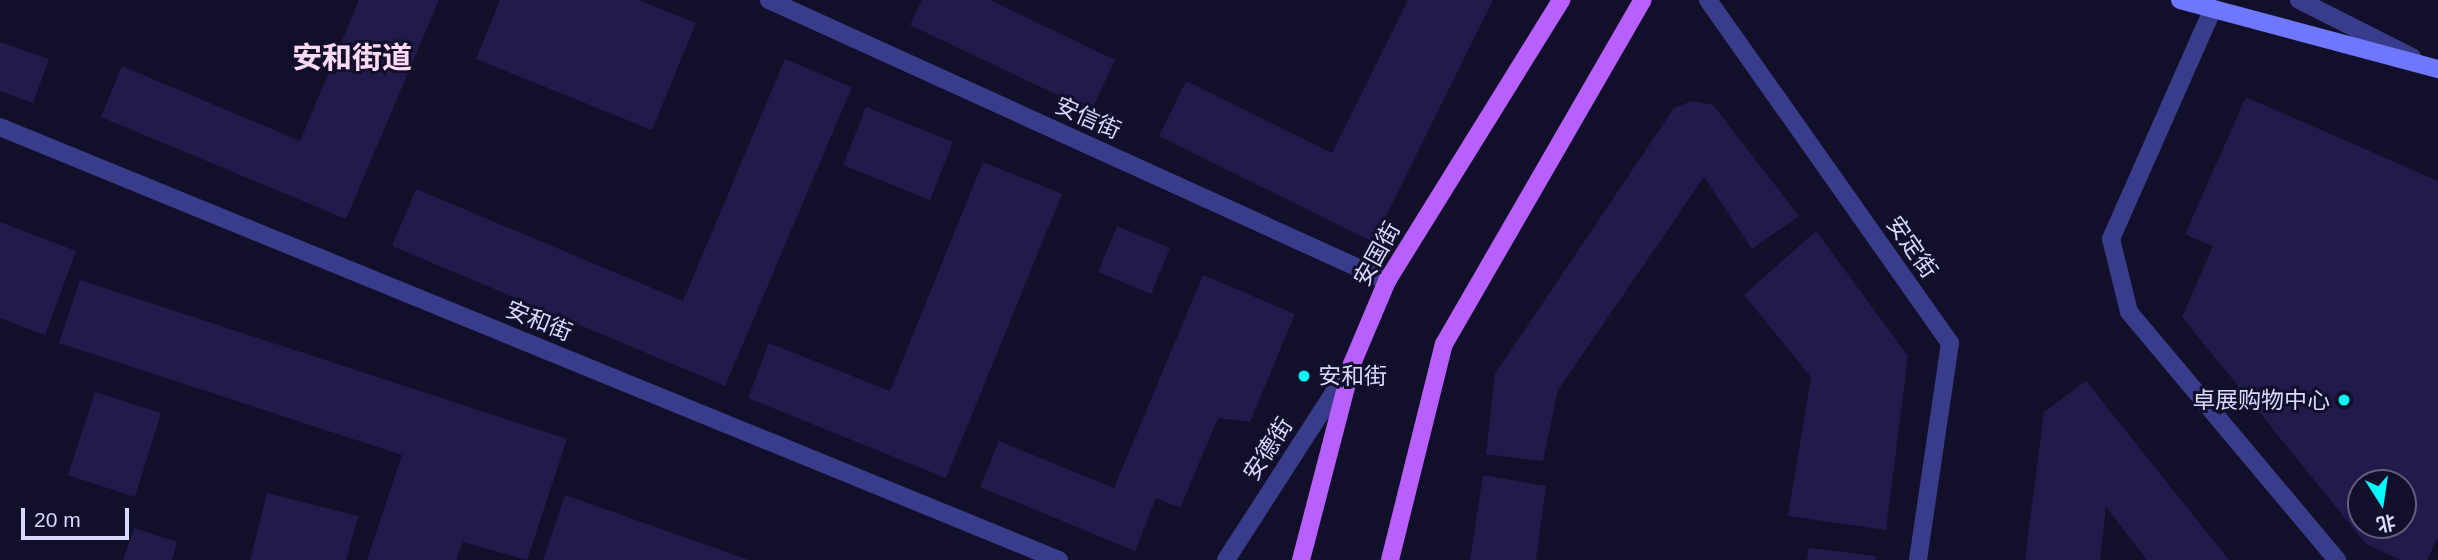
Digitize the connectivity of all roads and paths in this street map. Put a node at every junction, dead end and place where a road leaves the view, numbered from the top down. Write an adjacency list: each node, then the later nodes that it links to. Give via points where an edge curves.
1 (769, 0): 11 (street, 安信街)
2 (1561, 0): 11 (main road, 安国街)
3 (1643, 0): 16 (main road, via 1444,344)
4 (1708, 0): 17 (street, 安定街, via 1950,343)
5 (2180, 0): 7 (main road)
6 (2299, 0): 8 (street)
7 (2211, 13): 8 (main road); 18 (street, via 2111,239 2129,312)
8 (2418, 61): 9 (main road)
9 (2438, 69)
10 (0, 127): 13 (street, 安和街)
11 (1387, 281): 12 (main road, 安国街)
12 (1352, 364): 14 (street, 安德街); 15 (main road, 安国街)
13 (1059, 560)
14 (1226, 560)
15 (1301, 560)
16 (1390, 560)
17 (1918, 560)
18 (2337, 560)

